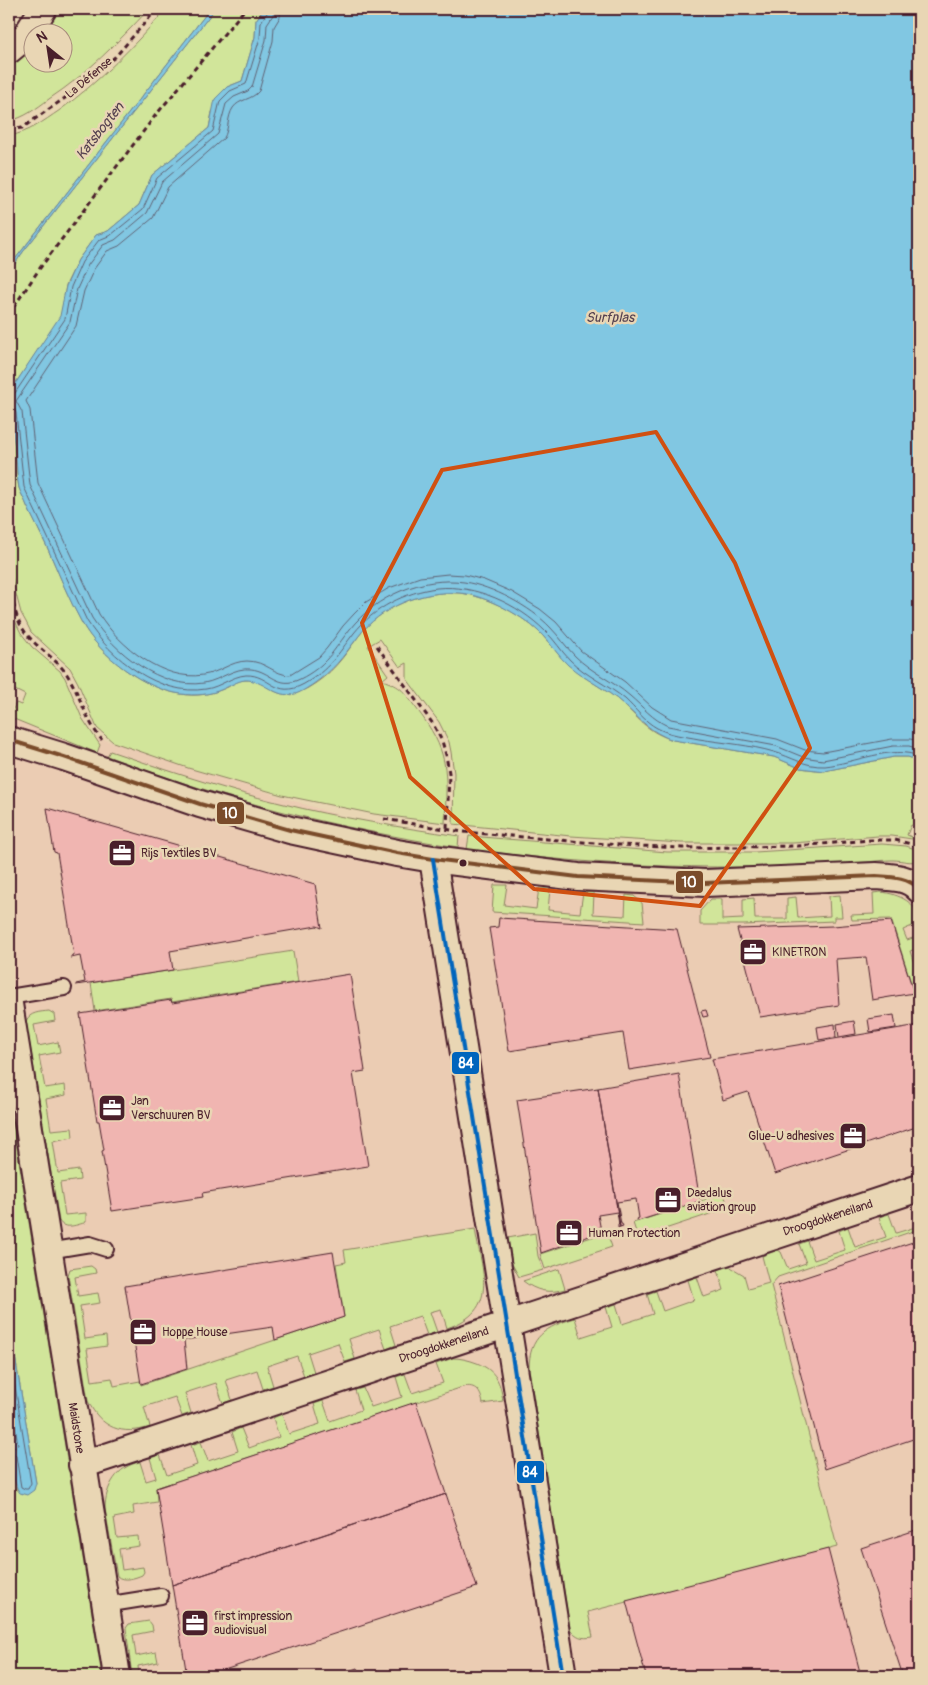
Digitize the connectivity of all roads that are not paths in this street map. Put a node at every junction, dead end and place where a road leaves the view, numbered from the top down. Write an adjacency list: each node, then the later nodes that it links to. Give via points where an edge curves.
1 (43, 9): 2 (street, via 26,36)
2 (9, 50)
3 (9, 740): 4 (street, via 200,804 281,827)
4 (433, 859): 5 (street, via 578,877 695,883 897,877); 12 (street)
5 (919, 889)
6 (64, 988): 7 (lane)
7 (9, 997)
8 (9, 1004): 11 (street, Maidstone)
9 (919, 1188): 12 (street, Droogdokkeneiland)
10 (106, 1250): 11 (lane, via 90,1244)
11 (48, 1251): 13 (street, Maidstone)
12 (506, 1325): 13 (street, Droogdokkeneiland); 17 (street)
13 (82, 1465): 15 (street, Maidstone)
14 (160, 1596): 15 (lane)
15 (105, 1605): 16 (street, Maidstone)
16 (117, 1676)
17 (562, 1676)

